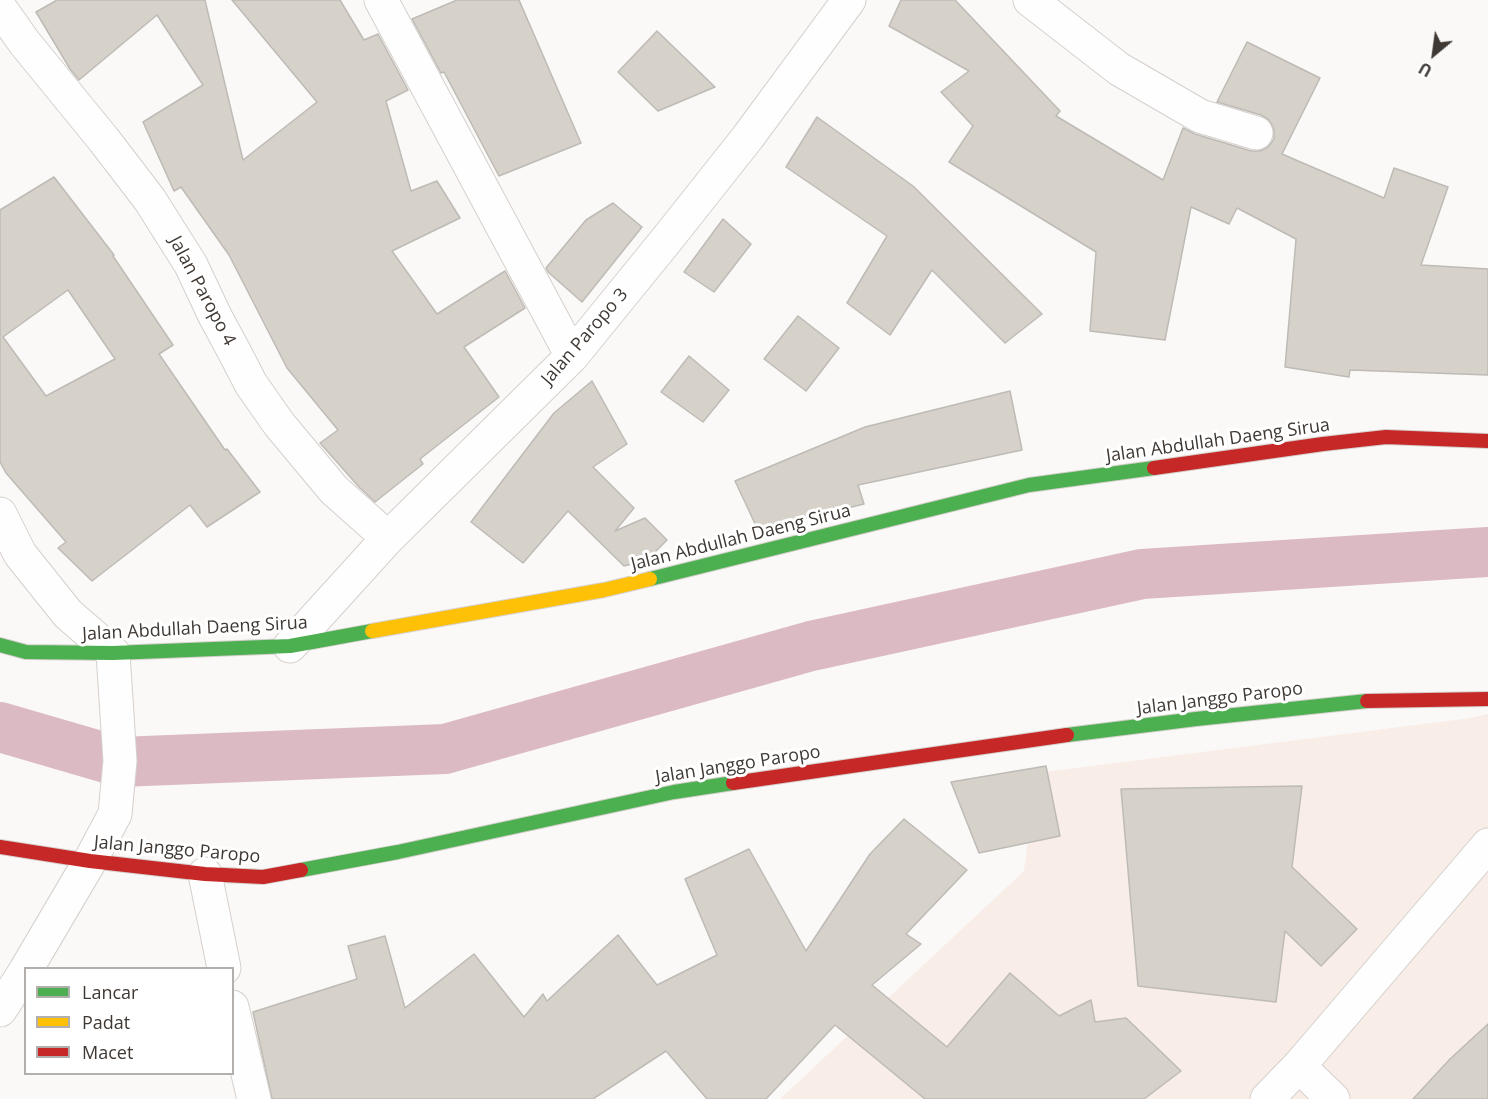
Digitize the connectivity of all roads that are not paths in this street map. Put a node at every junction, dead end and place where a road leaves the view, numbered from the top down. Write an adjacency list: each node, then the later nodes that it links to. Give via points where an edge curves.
1 (381, 0): 6 (street)
2 (849, 0): 6 (street, Jalan Paropo 3, via 748,137)
3 (1030, 0): 5 (street, via 1119,69 1200,116)
4 (0, 8): 9 (street, Jalan Paropo 4, via 150,200 191,265 251,384 279,424 334,490)
5 (1256, 133)
6 (572, 356): 9 (street, Jalan Paropo 3)
7 (1488, 441): 11 (main road, Jalan Abdullah Daeng Sirua, via 1386,437 1029,485 604,590)
8 (0, 514): 12 (street, via 20,554 68,614)
9 (388, 538): 11 (street, Jalan Paropo 3)
10 (0, 645): 12 (main road, Jalan Abdullah Daeng Sirua, via 26,652)
11 (290, 646): 12 (main road, Jalan Abdullah Daeng Sirua)
12 (113, 653): 16 (street, via 120,761 115,814)
13 (1488, 699): 17 (main road, Jalan Janggo Paropo, via 1362,701 1077,734 675,792 263,877)
14 (1488, 845): 23 (street)
15 (0, 847): 16 (main road, Jalan Janggo Paropo)
16 (90, 861): 17 (main road, Jalan Janggo Paropo); 18 (street)
17 (205, 874): 19 (street)
18 (27, 967)
19 (224, 967)
20 (24, 972): 21 (street)
21 (0, 1010)
22 (234, 1015): 24 (street)
23 (1299, 1066): 25 (street); 26 (street)
24 (254, 1099)
25 (1267, 1099)
26 (1333, 1099)

